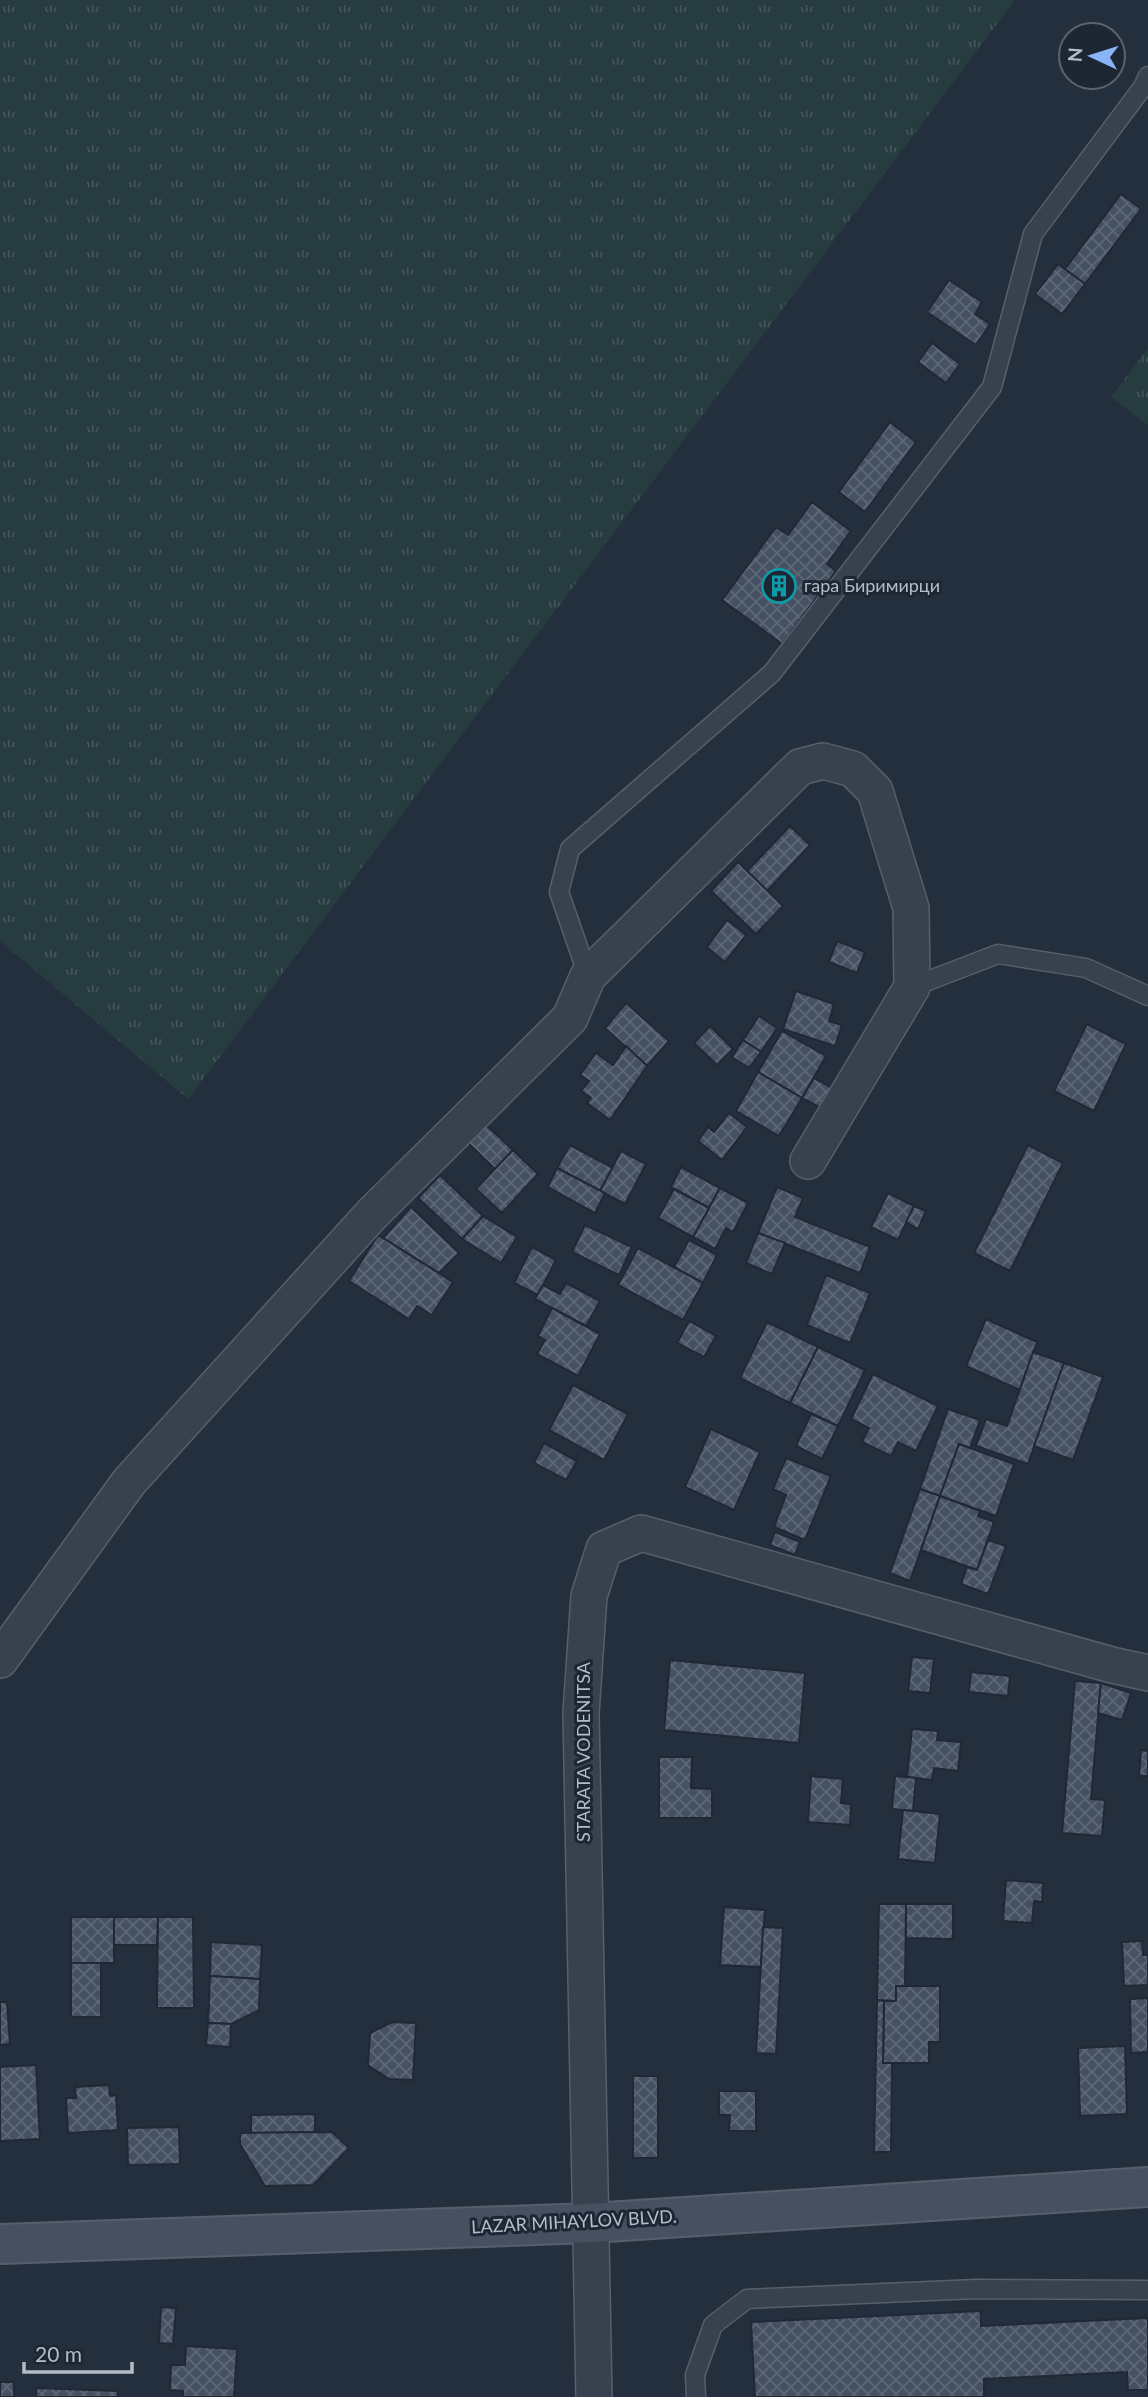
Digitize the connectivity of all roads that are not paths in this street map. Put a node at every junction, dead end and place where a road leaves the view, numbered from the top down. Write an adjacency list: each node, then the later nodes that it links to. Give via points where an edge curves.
1 (1148, 76): 2 (lane, via 1033,234 992,387 772,673 570,849 559,892)
2 (588, 976): 3 (street, via 800,767 823,761 853,769 875,791 911,908); 6 (street, via 570,1018 372,1214 129,1482)
3 (912, 987): 4 (lane, via 998,954 1086,968); 5 (street)
4 (1148, 996)
5 (808, 1161)
6 (0, 1660)
7 (1148, 1673): 9 (street, STARATA VODENITSA, via 641,1533 604,1549 589,1596 581,1713)
8 (1148, 2187): 9 (street, LAZAR MIHAYLOV BLVD.)
9 (591, 2223): 10 (street, LAZAR MIHAYLOV BLVD.); 12 (street, STARATA VODENITSA)
10 (0, 2244)
11 (1148, 2290): 13 (lane, via 977,2289 747,2299 713,2325 695,2375)
12 (594, 2397)
13 (696, 2397)

